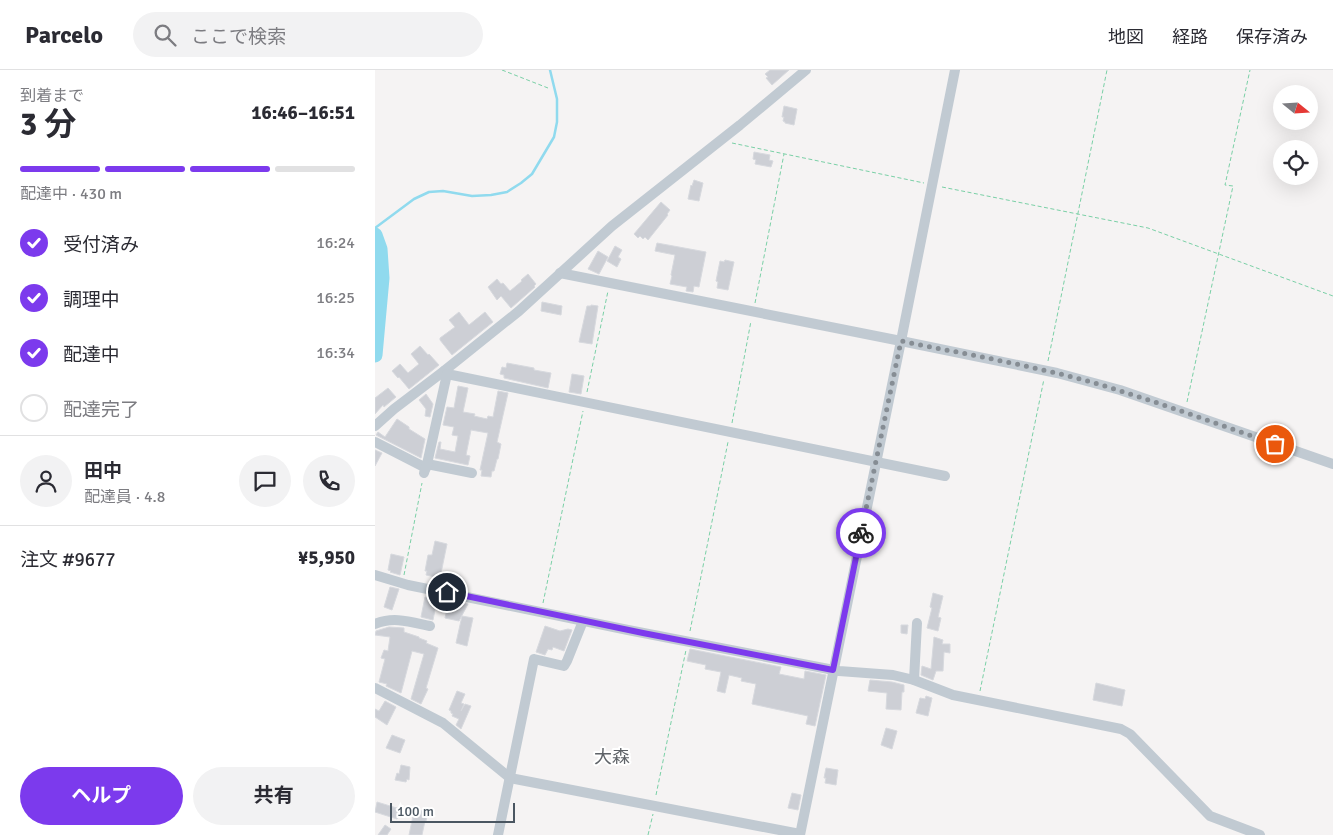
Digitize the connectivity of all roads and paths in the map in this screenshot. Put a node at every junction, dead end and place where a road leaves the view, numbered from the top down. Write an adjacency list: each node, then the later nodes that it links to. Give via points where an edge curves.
1 (502, 70): 6 (path)
2 (806, 70): 7 (street)
3 (955, 70): 9 (street)
4 (1107, 70): 10 (path)
5 (1250, 70): 11 (path, via 1225,185 1233,186)
6 (548, 88)
7 (721, 140): 8 (path); 12 (street, via 612,226)
8 (783, 154): 9 (path); 15 (path)
9 (932, 185): 10 (path); 16 (street)
10 (1078, 214): 11 (path, via 1148,228); 17 (path)
11 (1219, 254): 14 (path); 20 (path)
12 (560, 273): 13 (street); 18 (street)
13 (609, 283): 15 (street); 19 (path)
14 (1333, 296)
15 (753, 312): 16 (street); 22 (path)
16 (901, 341): 17 (street); 24 (street)
17 (1046, 371): 20 (street, via 1120,390); 40 (path)
18 (446, 372): 19 (street); 21 (street); 26 (street)
19 (584, 402): 22 (street); 31 (path)
20 (1185, 413): 25 (street)
21 (375, 426)
22 (730, 432): 24 (street); 36 (path)
23 (375, 442): 26 (street)
24 (876, 462): 28 (street); 37 (street)
25 (1333, 464)
26 (426, 468): 27 (street); 30 (path)
27 (472, 473)
28 (945, 476)
29 (375, 575): 30 (street)
30 (403, 583): 31 (street)
31 (542, 612): 32 (street)
32 (583, 621): 36 (street); 41 (street, via 564,666 535,660)
33 (917, 623): 38 (street)
34 (375, 624): 35 (street, via 392,619)
35 (430, 626)
36 (687, 642): 37 (street); 42 (path)
37 (833, 670): 38 (street); 45 (street)
38 (914, 680): 40 (street)
39 (375, 688): 41 (street, via 443,724)
40 (979, 700): 46 (street, via 1121,729 1130,734 1210,816)
41 (510, 778): 42 (street); 43 (street)
42 (654, 806): 44 (path); 45 (street)
43 (498, 835)
44 (648, 835)
45 (800, 835)
46 (1260, 835)

